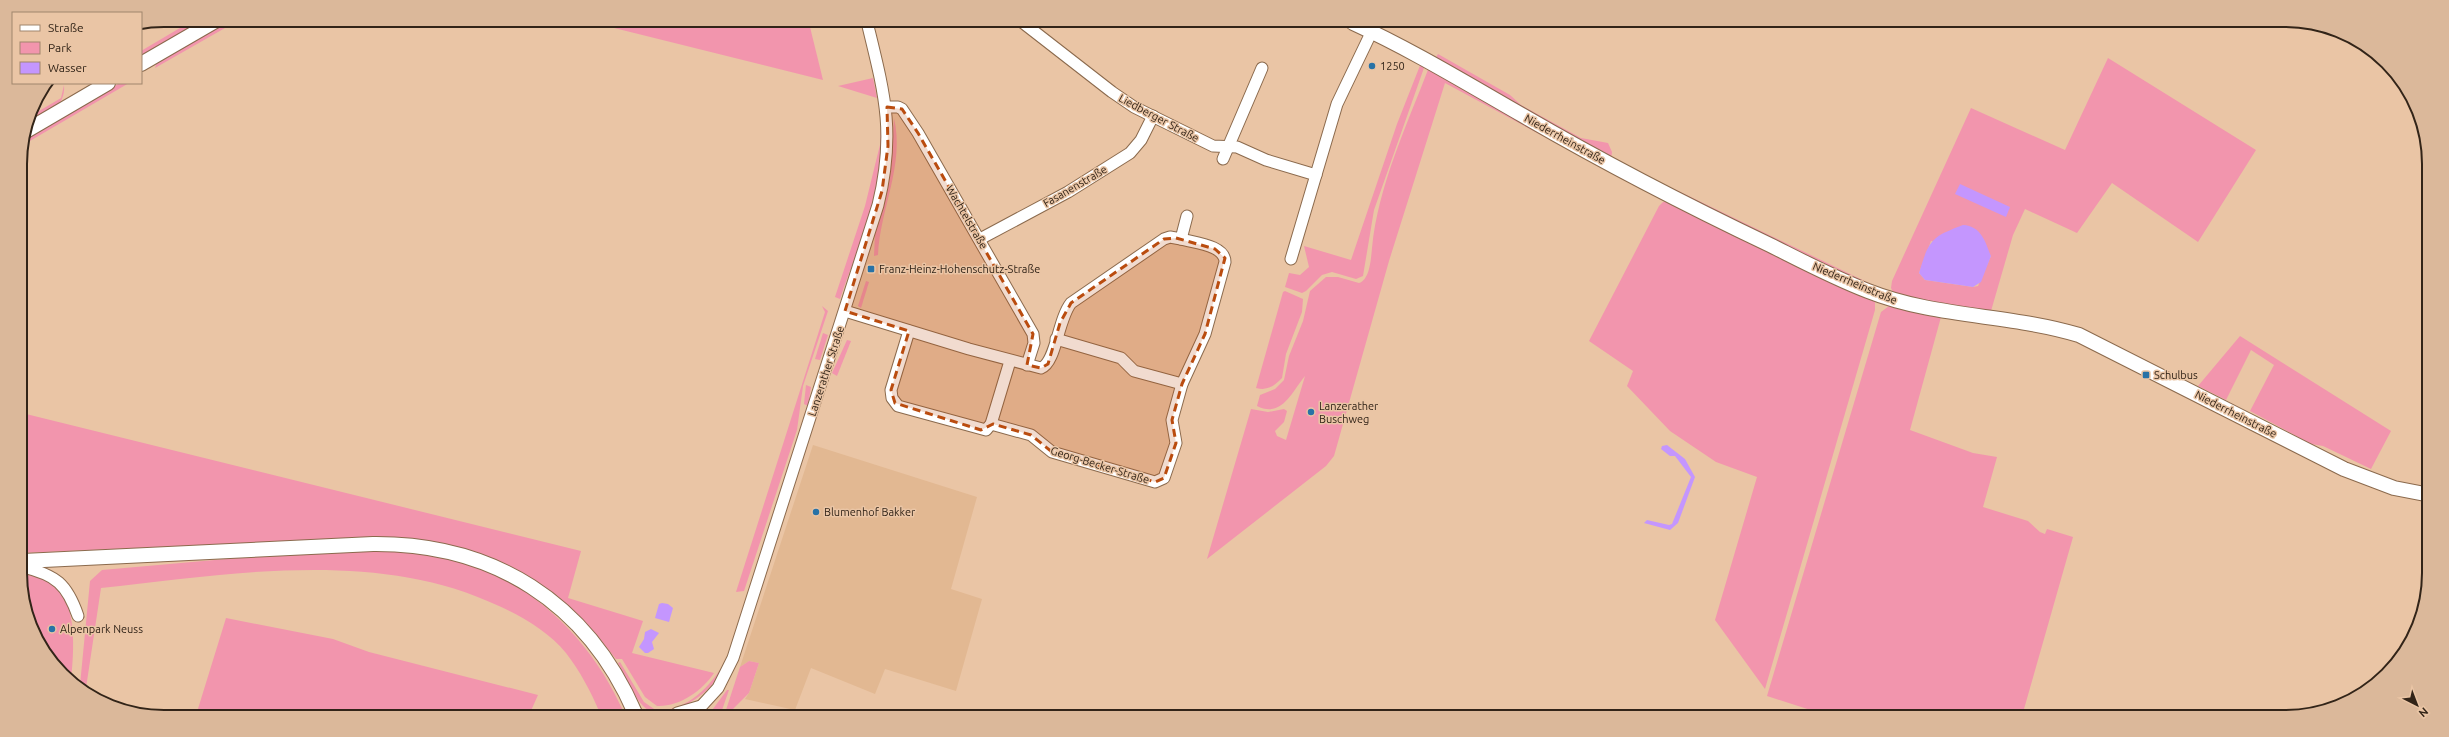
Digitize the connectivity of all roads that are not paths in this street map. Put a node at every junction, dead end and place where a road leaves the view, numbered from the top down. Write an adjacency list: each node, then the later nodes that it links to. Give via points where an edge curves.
1 (205, 27): 6 (main road)
2 (868, 27): 9 (street, Lanzerather Straße)
3 (1028, 27): 10 (street, Liedberger Straße, via 1112,92)
4 (1361, 27): 5 (main road, Niederrheinstraße)
5 (1372, 32): 14 (street, via 1337,104); 26 (main road, Niederrheinstraße, via 1401,45 1613,166 1865,290 1933,310 2037,324 2079,335 2344,469 2394,488)
6 (142, 63)
7 (1262, 68): 12 (street)
8 (106, 84): 11 (main road)
9 (887, 107): 16 (street, Wachtelstraße, via 898,107 904,112); 19 (street, Lanzerather Straße, via 888,146 882,191)
10 (1153, 116): 12 (street, Liedberger Straße, via 1213,146); 16 (street, Fasanenstraße, via 1141,140 1130,153 1068,192)
11 (32, 127)
12 (1228, 146): 13 (street); 14 (street, Liedberger Straße)
13 (1222, 159)
14 (1316, 175): 18 (street)
15 (1187, 216): 17 (street)
16 (980, 239): 23 (street, Wachtelstraße, via 1033,334 1034,343)
17 (1181, 239): 21 (street, via 1164,239 1079,296 1065,310); 24 (street, via 1219,250 1225,262 1205,334)
18 (1291, 260)
19 (845, 311): 20 (street); 31 (street, Lanzerather Straße, via 733,658 718,688)
20 (909, 331): 22 (street); 25 (street, Georg-Becker-Straße, via 891,390 893,401 898,406 981,430 987,429)
21 (1056, 339): 23 (street, via 1050,360 1045,366 1036,368); 24 (street, via 1121,358 1134,371)
22 (1010, 361): 23 (street); 25 (street)
23 (1027, 365)
24 (1182, 384): 25 (street, Georg-Becker-Straße, via 1172,420 1176,443 1167,474 1160,481 1155,482 1052,452 1031,436)
25 (991, 424)
26 (2422, 493)
27 (27, 561): 30 (main road, via 373,544 408,545 449,551 505,571 551,600 597,648 622,686)
28 (27, 569): 29 (street, via 48,575 65,588 72,597)
29 (78, 616)
30 (634, 710)
31 (698, 710)

